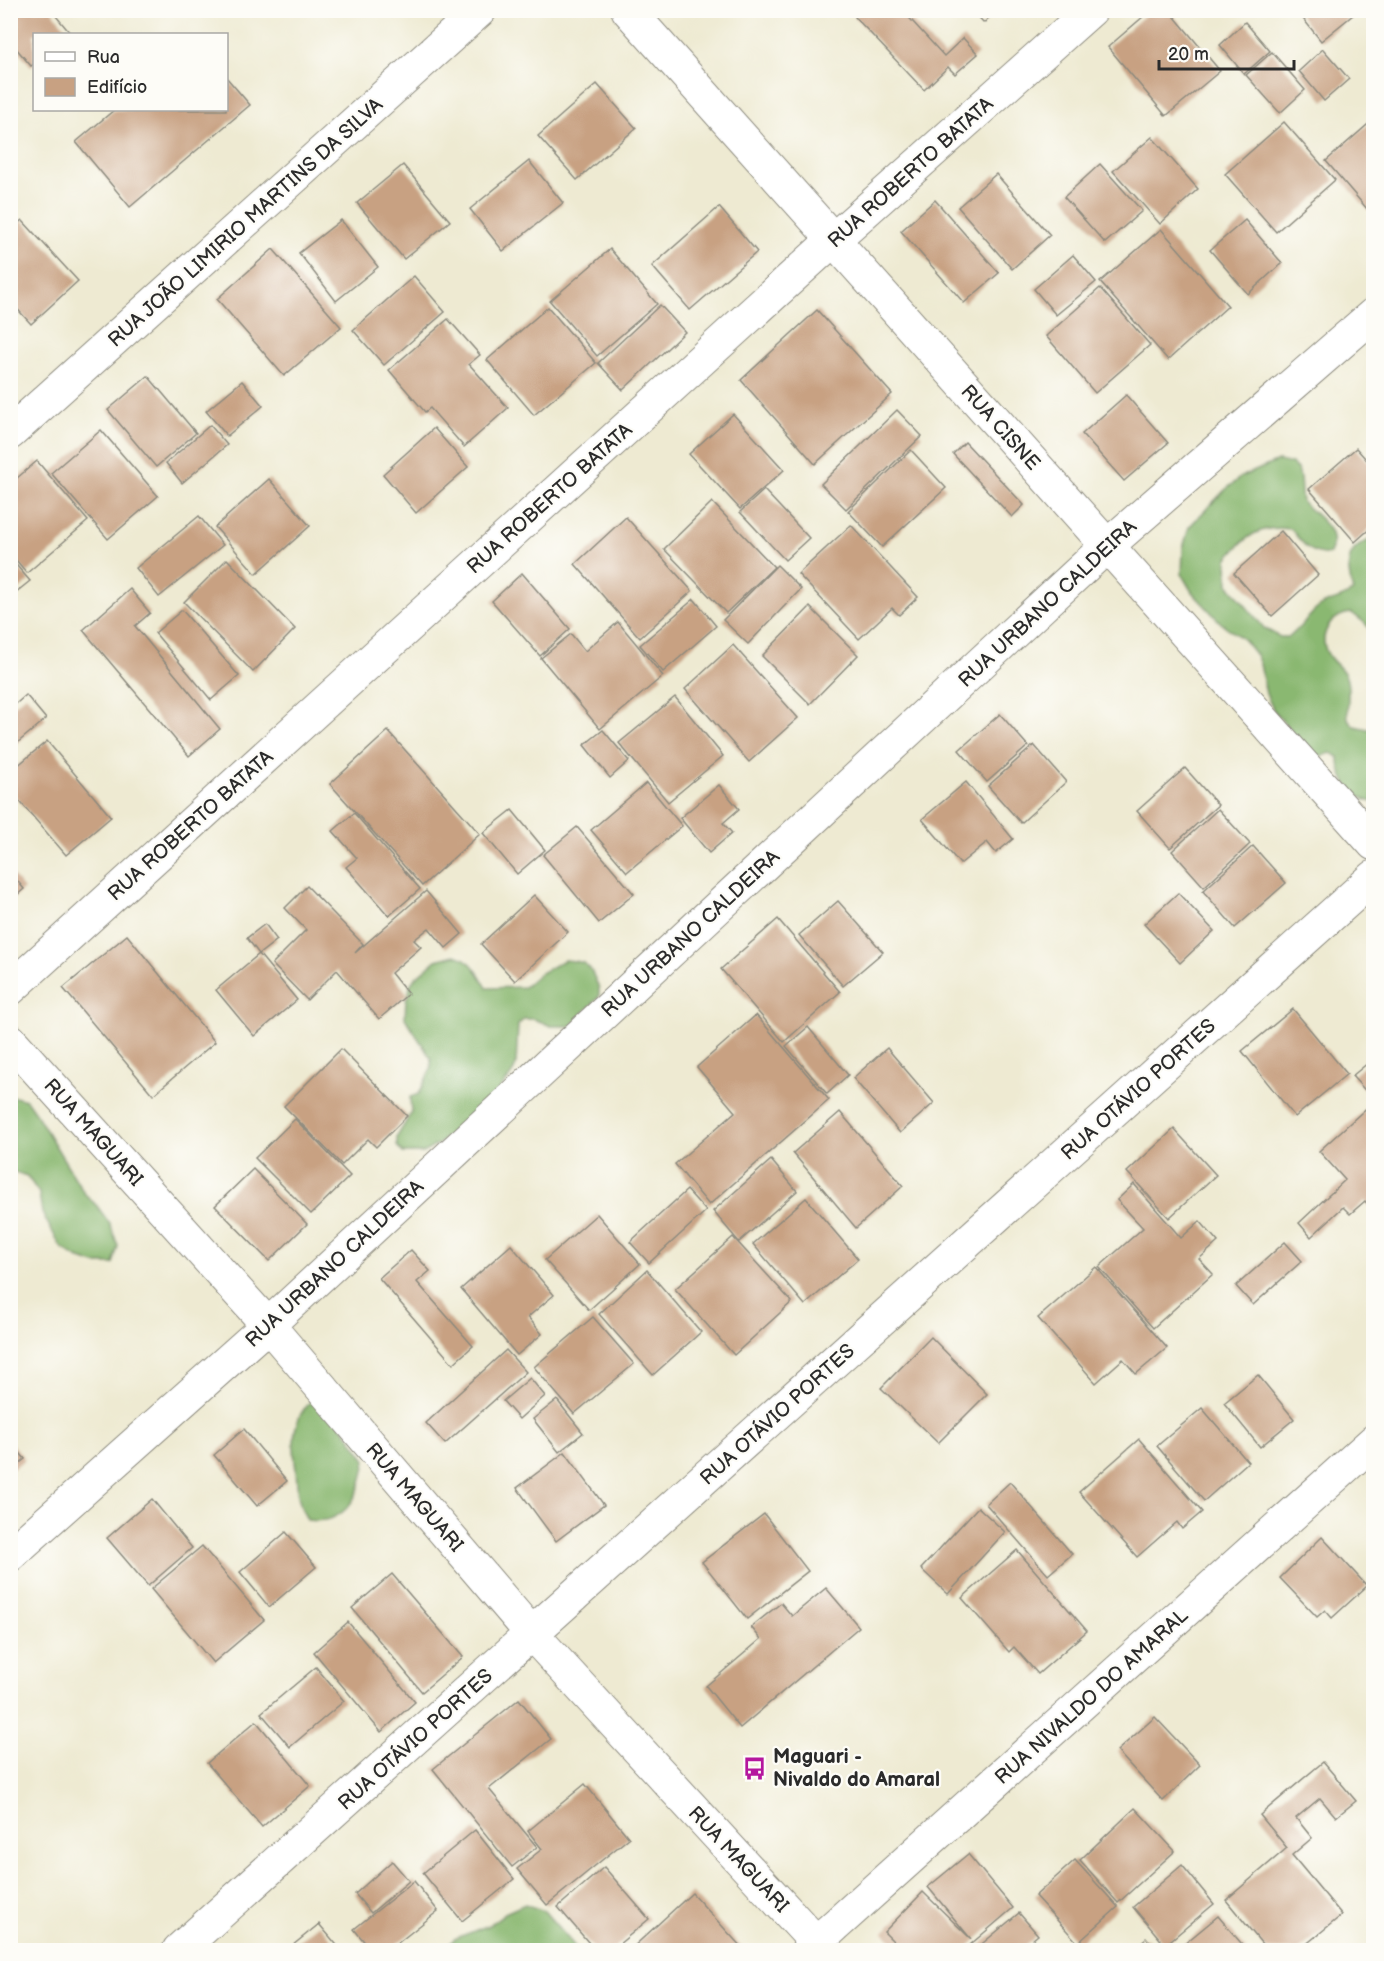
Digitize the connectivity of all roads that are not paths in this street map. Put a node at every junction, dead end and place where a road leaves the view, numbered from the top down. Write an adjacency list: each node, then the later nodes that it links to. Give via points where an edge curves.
1 (480, 10): 6 (street, RUA JOÃO LIMIRIO MARTINS DA SILVA)
2 (628, 10): 4 (street, RUA CISNE)
3 (1090, 10): 4 (street, RUA ROBERTO BATATA)
4 (833, 240): 7 (street, RUA CISNE); 10 (street, RUA ROBERTO BATATA)
5 (1374, 314): 7 (street, RUA URBANO CALDEIRA)
6 (10, 433)
7 (1107, 546): 8 (street, RUA CISNE); 12 (street, RUA URBANO CALDEIRA)
8 (1374, 844)
9 (1374, 877): 15 (street, RUA OTÁVIO PORTES)
10 (10, 989)
11 (10, 1040): 12 (street, RUA MAGUARI)
12 (268, 1325): 14 (street, RUA URBANO CALDEIRA); 15 (street, RUA MAGUARI)
13 (1374, 1441): 16 (street, RUA NIVALDO DO AMARAL)
14 (10, 1555)
15 (532, 1634): 16 (street, RUA MAGUARI); 17 (street, RUA OTÁVIO PORTES)
16 (816, 1948)
17 (179, 1950)

